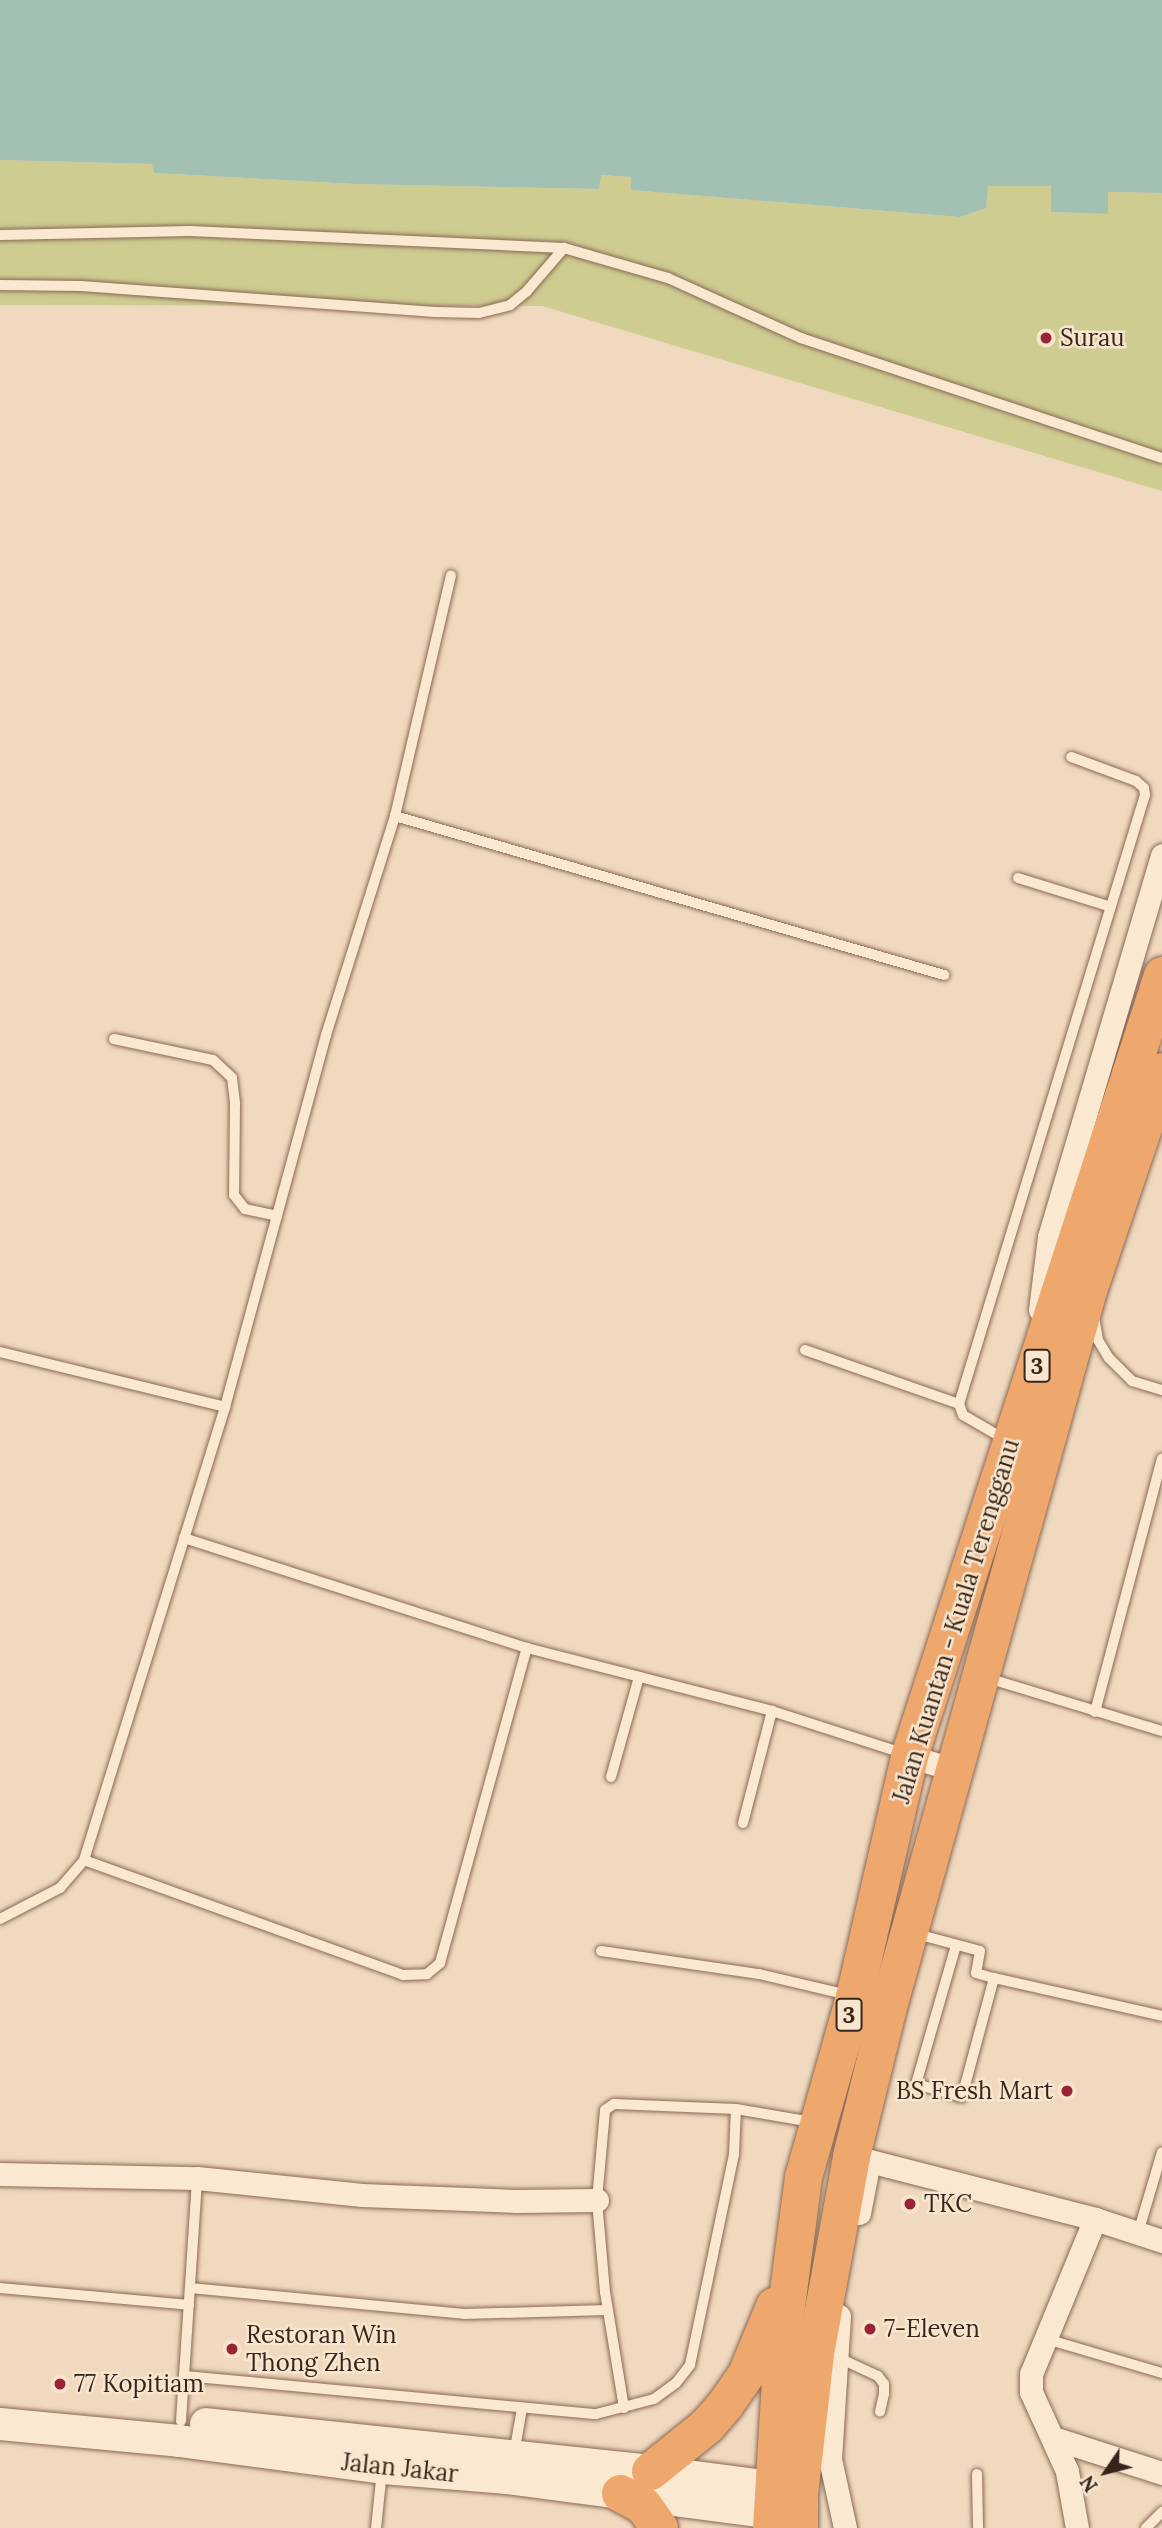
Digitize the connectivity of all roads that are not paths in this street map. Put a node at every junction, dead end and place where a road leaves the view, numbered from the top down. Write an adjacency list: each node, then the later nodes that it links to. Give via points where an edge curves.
1 (0, 234): 2 (lane, via 190,231)
2 (564, 248): 3 (lane, via 510,305 479,313 81,286); 4 (lane, via 668,278 801,338)
3 (0, 285)
4 (1162, 458)
5 (451, 575): 7 (lane)
6 (1071, 757): 10 (lane, via 1144,788)
7 (395, 816): 11 (lane); 15 (lane, via 326,1035)
8 (1162, 855): 19 (street, via 1049,1237)
9 (1018, 878): 10 (lane)
10 (1111, 907): 21 (lane)
11 (944, 975)
12 (1162, 975): 19 (highway, Jalan Kuantan - Kuala Terengganu / 3)
13 (114, 1039): 15 (lane, via 213,1060 232,1078 234,1195 245,1209)
14 (1162, 1071): 16 (highway, Jalan Kuantan - Kuala Terengganu / 3)
15 (277, 1216): 22 (lane)
16 (1088, 1290): 20 (lane, via 1098,1340 1109,1358 1132,1381); 27 (highway, Jalan Kuantan - Kuala Terengganu / 3)
17 (805, 1350): 21 (lane)
18 (0, 1352): 22 (lane)
19 (1031, 1386): 23 (highway, Jalan Kuantan - Kuala Terengganu / 3)
20 (1162, 1390)
21 (959, 1404): 23 (lane, via 964,1415)
22 (225, 1407): 25 (lane)
23 (1012, 1443): 32 (highway, Jalan Kuantan - Kuala Terengganu / 3)
24 (1162, 1459): 30 (lane)
25 (184, 1538): 26 (lane); 36 (lane)
26 (527, 1648): 28 (lane); 36 (lane, via 440,1963 427,1974 403,1975)
27 (982, 1676): 30 (lane); 33 (highway, Jalan Kuantan - Kuala Terengganu / 3)
28 (639, 1677): 29 (lane); 34 (lane)
29 (772, 1711): 32 (lane); 35 (lane)
30 (1095, 1712): 31 (lane)
31 (1162, 1731)
32 (909, 1756): 33 (street); 42 (highway, Jalan Kuantan - Kuala Terengganu / 3)
33 (955, 1770): 38 (highway, Jalan Kuantan - Kuala Terengganu / 3)
34 (611, 1777)
35 (743, 1823)
36 (84, 1860): 37 (lane, via 60,1888)
37 (0, 1919)
38 (907, 1931): 39 (lane); 47 (highway, Jalan Kuantan - Kuala Terengganu / 3)
39 (956, 1945): 41 (lane, via 981,1952 976,1973); 41 (lane, via 916,2084 963,2096)
40 (601, 1951): 42 (lane, via 759,1973)
41 (994, 1978): 43 (lane)
42 (854, 1997): 45 (highway, Jalan Kuantan - Kuala Terengganu / 3)
43 (1162, 2016)
44 (736, 2109): 45 (lane); 50 (lane, via 609,2105); 65 (lane, via 734,2154 690,2365 654,2399)
45 (818, 2123): 54 (highway, Jalan Kuantan - Kuala Terengganu / 3, via 803,2176)
46 (1162, 2152): 52 (lane)
47 (860, 2159): 51 (street); 60 (highway, Jalan Kuantan - Kuala Terengganu / 3)
48 (0, 2174): 49 (street)
49 (197, 2178): 50 (street, via 362,2195); 56 (lane)
50 (597, 2200): 58 (lane)
51 (1095, 2219): 52 (street); 59 (street)
52 (1138, 2233): 53 (street)
53 (1162, 2241)
54 (788, 2273): 72 (highway, via 746,2374 706,2426); 76 (highway, Jalan Kuantan - Kuala Terengganu / 3)
55 (0, 2288): 57 (lane)
56 (190, 2288): 57 (lane); 58 (lane, via 464,2314)
57 (189, 2305): 62 (lane)
58 (607, 2310): 65 (lane)
59 (1044, 2338): 61 (lane); 69 (street, via 1031,2374 1031,2392)
60 (824, 2355): 66 (lane, via 878,2376 884,2384); 76 (highway, Jalan Kuantan - Kuala Terengganu / 3); 78 (street, via 831,2459)
61 (1162, 2374)
62 (185, 2376): 64 (lane); 68 (lane)
63 (0, 2404): 68 (main road, Jalan Jakar)
64 (522, 2408): 65 (lane, via 596,2414); 70 (lane)
65 (624, 2408)
66 (880, 2412)
67 (0, 2424): 68 (main road, Jalan Jakar)
68 (180, 2431): 70 (main road, Jalan Jakar); 71 (main road, Jalan Jakar)
69 (1053, 2438): 73 (street); 82 (street, via 1067,2471)
70 (514, 2457): 72 (main road, Jalan Jakar)
71 (383, 2468): 75 (main road, Jalan Jakar); 79 (lane)
72 (650, 2471): 76 (main road, Jalan Jakar)
73 (1162, 2473)
74 (977, 2474): 81 (lane)
75 (620, 2493): 76 (main road, Jalan Jakar); 80 (highway, via 643,2505)
76 (785, 2511): 78 (street, via 827,2508)
77 (1162, 2512): 83 (lane)
78 (843, 2519)
79 (376, 2528)
80 (659, 2528)
81 (978, 2528)
82 (1077, 2528)
83 (1146, 2528)

